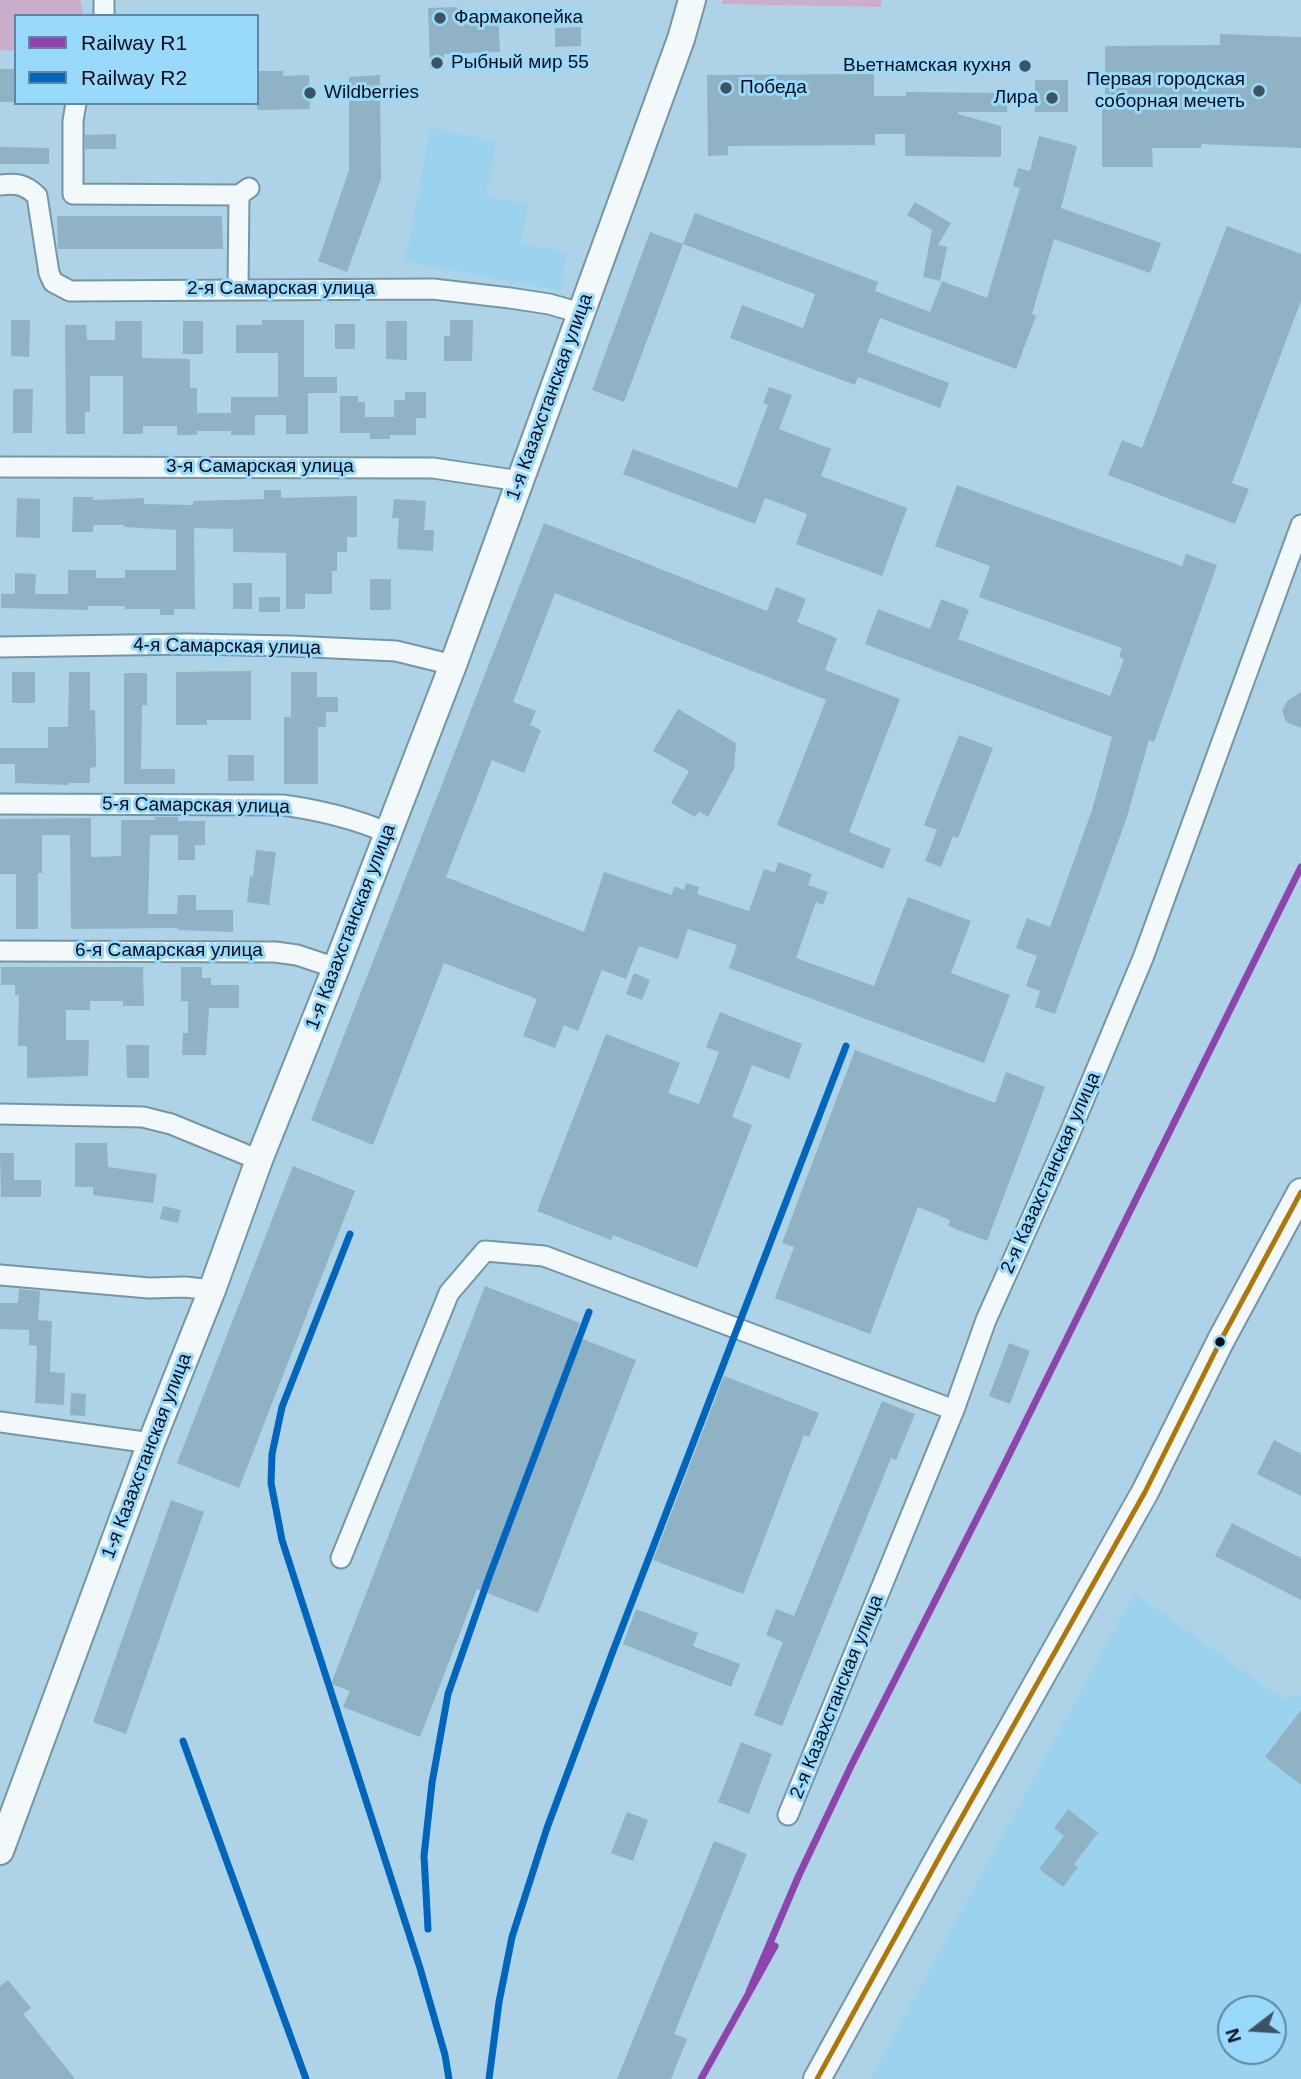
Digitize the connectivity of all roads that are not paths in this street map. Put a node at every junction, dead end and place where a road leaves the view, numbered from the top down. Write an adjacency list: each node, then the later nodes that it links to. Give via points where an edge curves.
1 (692, 0): 5 (street, 1-я Казахстанская улица)
2 (76, 105): 4 (street, via 73,194 244,192)
3 (0, 185): 4 (street, 2-я Самарская улица, via 19,183 37,196 49,272 60,288)
4 (238, 290): 5 (street, 2-я Самарская улица, via 433,289 523,300)
5 (581, 313): 7 (street, 1-я Казахстанская улица)
6 (0, 467): 7 (street, 3-я Самарская улица, via 433,468)
7 (520, 481): 10 (street, 1-я Казахстанская улица)
8 (1301, 525): 20 (street, 2-я Казахстанская улица, via 1143,958 986,1320)
9 (0, 647): 10 (street, 4-я Самарская улица, via 291,646 396,652)
10 (453, 665): 12 (street, 1-я Казахстанская улица)
11 (0, 804): 12 (street, 5-я Самарская улица, via 282,805 355,819)
12 (388, 833): 14 (street, 1-я Казахстанская улица)
13 (0, 951): 14 (street, 6-я Самарская улица, via 275,952)
14 (336, 968): 16 (street, 1-я Казахстанская улица)
15 (0, 1114): 16 (street, via 144,1118 171,1124)
16 (259, 1160): 19 (street, 1-я Казахстанская улица)
17 (1301, 1192): 26 (street, via 1145,1492)
18 (0, 1275): 19 (street)
19 (212, 1290): 22 (street, 1-я Казахстанская улица)
20 (954, 1410): 23 (street, via 544,1256 485,1251 449,1293); 24 (street, 2-я Казахстанская улица)
21 (0, 1422): 22 (street)
22 (151, 1443): 25 (street, 1-я Казахстанская улица)
23 (341, 1558)
24 (788, 1815)
25 (0, 1851)
26 (817, 2079)

